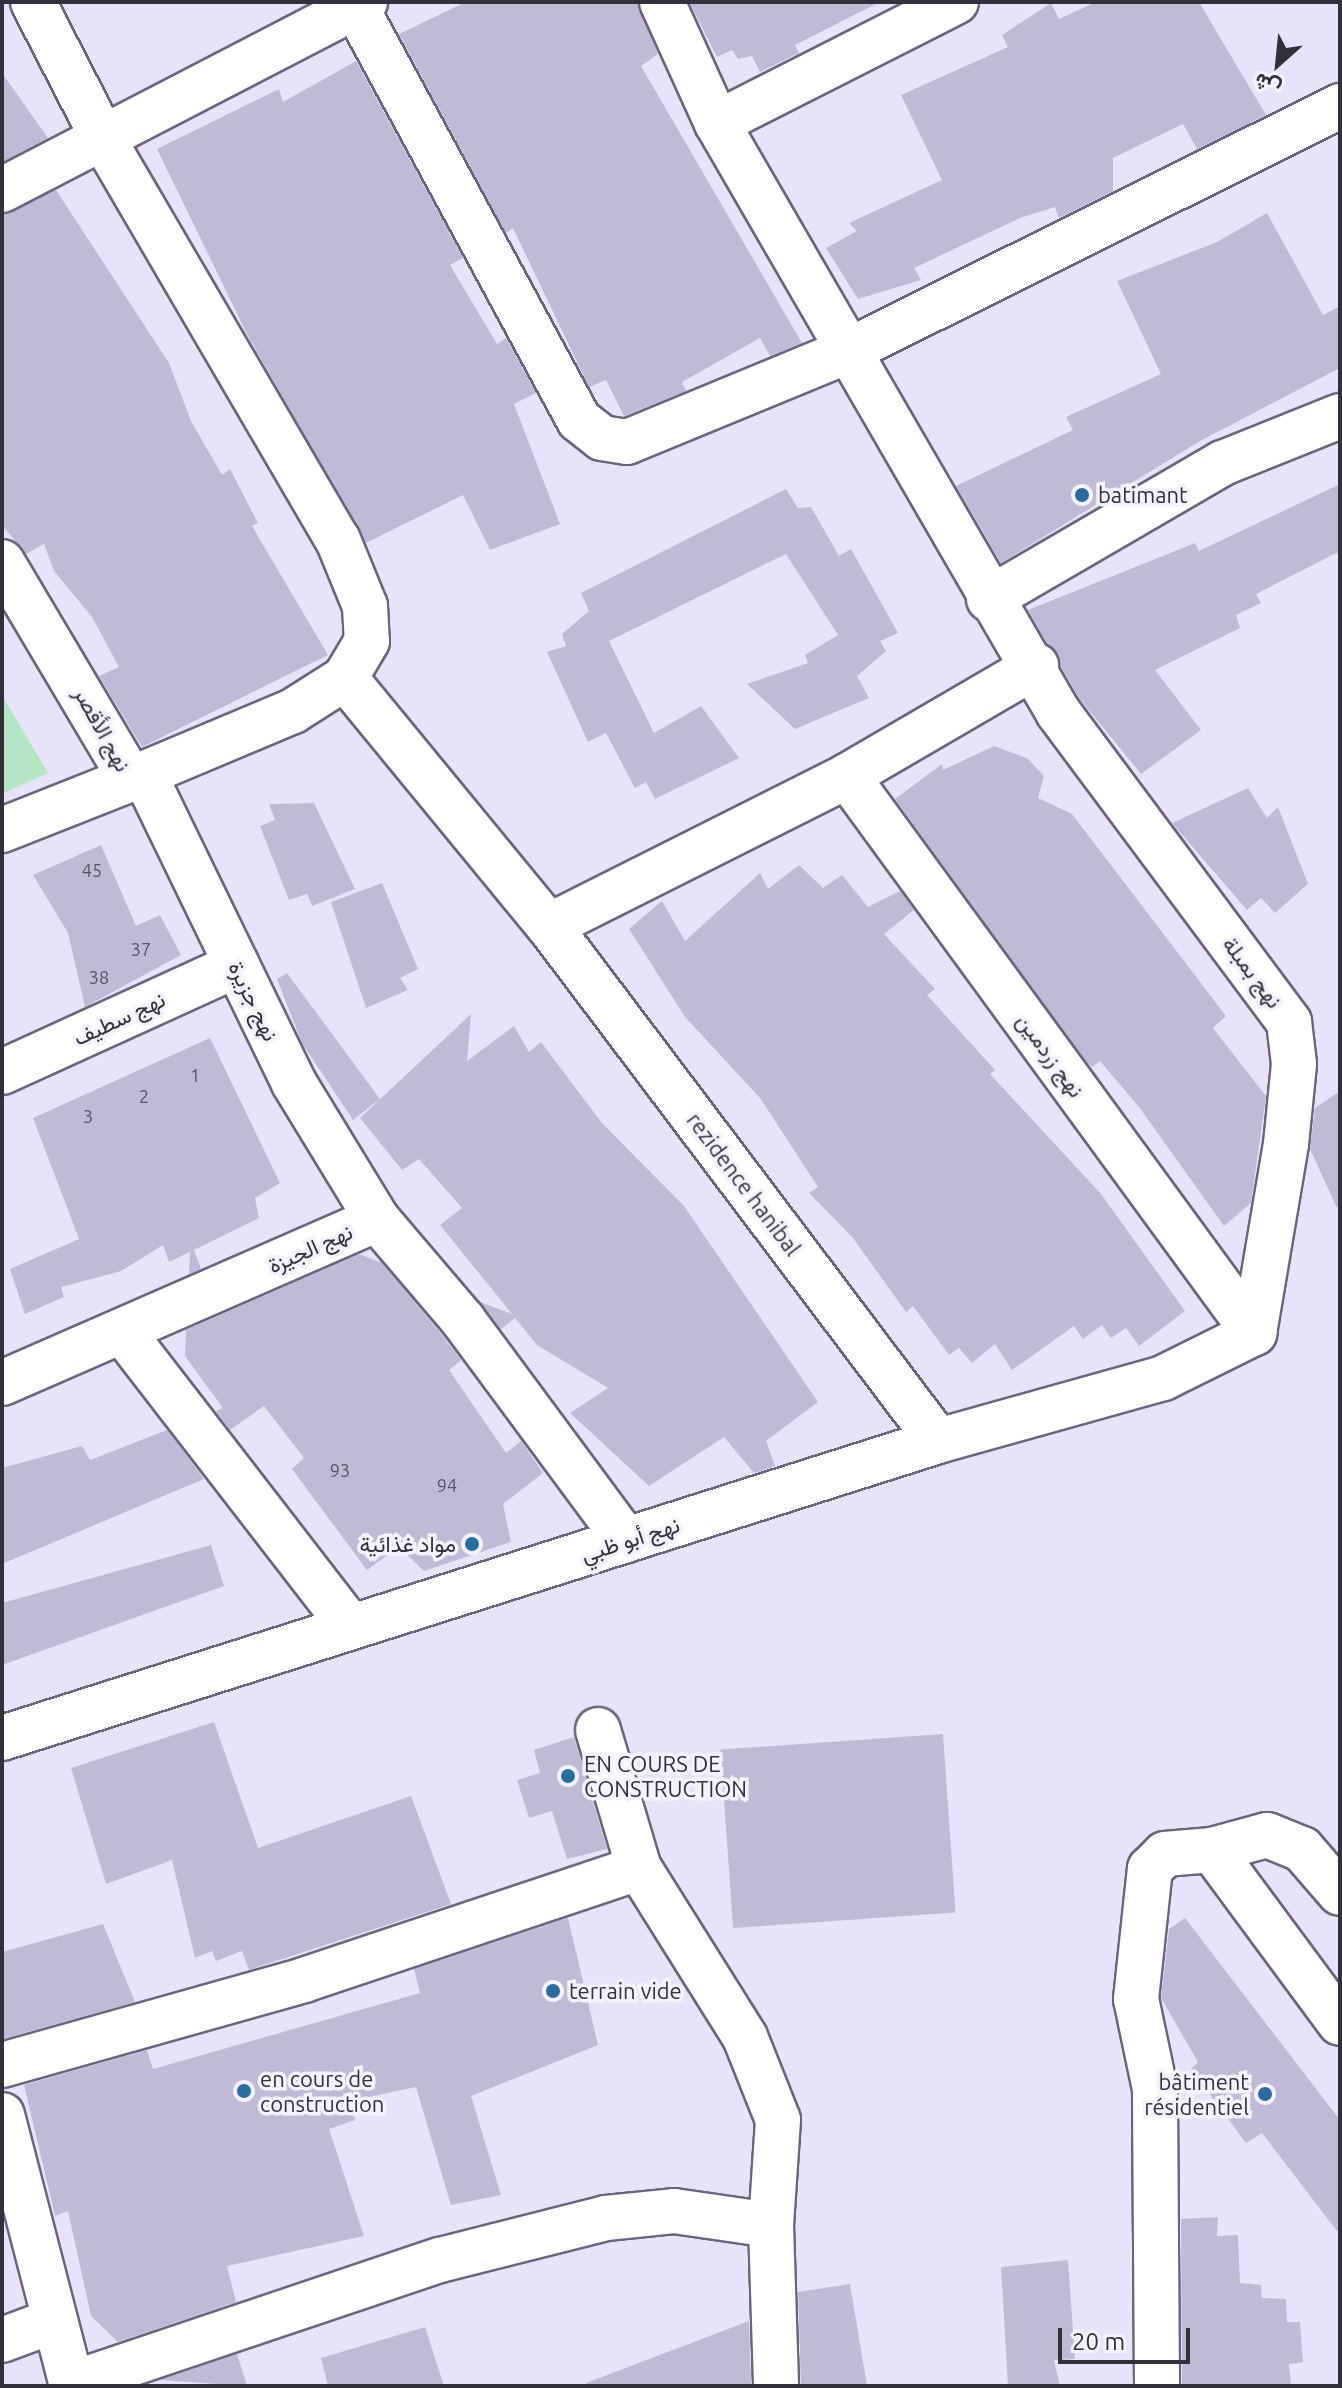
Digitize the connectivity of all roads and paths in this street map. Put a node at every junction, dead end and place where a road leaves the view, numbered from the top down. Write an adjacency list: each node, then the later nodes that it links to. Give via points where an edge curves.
1 (33, 2): 7 (street)
2 (662, 2): 6 (street, نهج بمبلة)
3 (956, 2): 6 (street)
4 (357, 4): 7 (street); 9 (street, via 537,351 579,420 602,438 627,442)
5 (1340, 106): 9 (street)
6 (717, 123): 9 (street, نهج بمبلة)
7 (105, 142): 8 (street); 14 (street, via 338,540 365,606 367,641)
8 (2, 190)
9 (848, 351): 12 (street, نهج بمبلة)
10 (1340, 416): 12 (street, via 1223,463)
11 (2, 562): 16 (street, نهج الأقصر)
12 (989, 599): 13 (street, نهج بمبلة)
13 (1036, 666): 15 (street); 23 (street, نهج بمبلة, via 1058,712 1143,833 1289,1022 1294,1064 1286,1144)
14 (345, 678): 16 (street, via 293,711); 18 (street, rezidence hanibal)
15 (847, 776): 18 (street); 23 (street, نهج زردمين)
16 (138, 777): 17 (street, نهج الأقصر); 19 (street, نهج جزيرة)
17 (2, 830)
18 (549, 926): 25 (street, rezidence hanibal)
19 (237, 965): 20 (street, نهج سطيف); 21 (street, نهج جزيرة, via 307,1107)
20 (2, 1072)
21 (377, 1219): 22 (street, نهج الجيزة); 26 (street, نهج الجيزة, via 463,1320)
22 (122, 1331): 24 (street, نهج الجيزة); 27 (street)
23 (1254, 1333): 25 (street, نهج أبو ظبي, via 1163,1378)
24 (2, 1383)
25 (938, 1441): 26 (street, نهج أبو ظبي)
26 (626, 1540): 27 (street, نهج أبو ظبي)
27 (351, 1627): 29 (street, نهج أبو ظبي)
28 (598, 1730): 31 (street)
29 (2, 1738)
30 (1212, 1850): 32 (street, via 1267,1835 1302,1849); 33 (street); 41 (street, via 1165,1854 1150,1869 1138,1984 1155,2089)
31 (639, 1868): 34 (street, via 304,1980); 36 (street, via 745,2037 778,2120)
32 (1340, 1893)
33 (1340, 2023)
34 (2, 2065)
35 (2, 2115): 37 (street)
36 (771, 2225): 39 (street, via 674,2211 606,2218 440,2260); 40 (street)
37 (53, 2321): 38 (street); 39 (street)
38 (2, 2340)
39 (72, 2385)
40 (776, 2386)
41 (1157, 2386)

